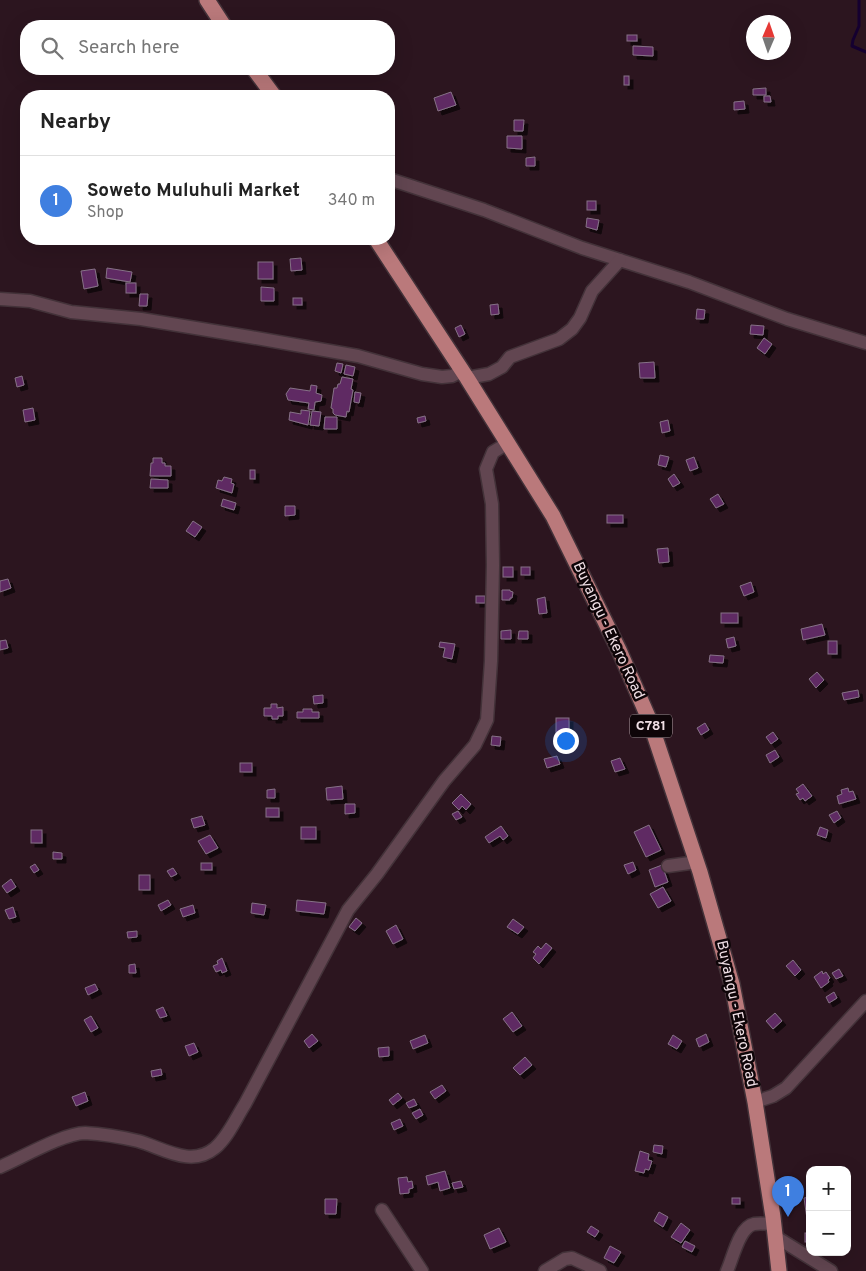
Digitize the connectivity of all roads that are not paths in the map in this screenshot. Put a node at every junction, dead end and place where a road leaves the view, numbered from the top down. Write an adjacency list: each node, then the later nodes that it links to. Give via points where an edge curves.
1 (207, 0): 2 (main road)
2 (220, 20)
3 (258, 75): 4 (main road)
4 (270, 90)
5 (395, 181): 7 (street)
6 (380, 245): 10 (main road, Buyangu - Ekero Road / C781)
7 (620, 260): 9 (street, via 787,319); 10 (street, via 592,291 572,329 559,339 510,358 489,374)
8 (0, 299): 10 (street, via 250,336 358,356 422,374 442,377)
9 (866, 343)
10 (465, 374): 11 (main road, Buyangu - Ekero Road / C781)
11 (508, 443): 12 (main road, Buyangu - Ekero Road / C781, via 553,516 619,650 649,719); 16 (street, via 493,452 486,469 492,504 493,565 492,661 487,720 475,745 444,781 348,910 229,1130 216,1147 198,1156 184,1157 116,1136 83,1133)
12 (697, 862): 13 (street); 15 (main road, Buyangu - Ekero Road / C781, via 732,984)
13 (668, 866)
14 (866, 1001): 15 (street, via 786,1088)
15 (755, 1102): 18 (main road, Buyangu - Ekero Road / C781)
16 (0, 1167)
17 (382, 1210): 19 (street)
18 (775, 1230): 22 (street, via 753,1224 744,1228); 23 (main road, Buyangu - Ekero Road / C781); 24 (street)
19 (422, 1271)
20 (545, 1271): 21 (street, via 572,1258)
21 (600, 1271)
22 (727, 1271)
23 (779, 1271)
24 (831, 1271)

